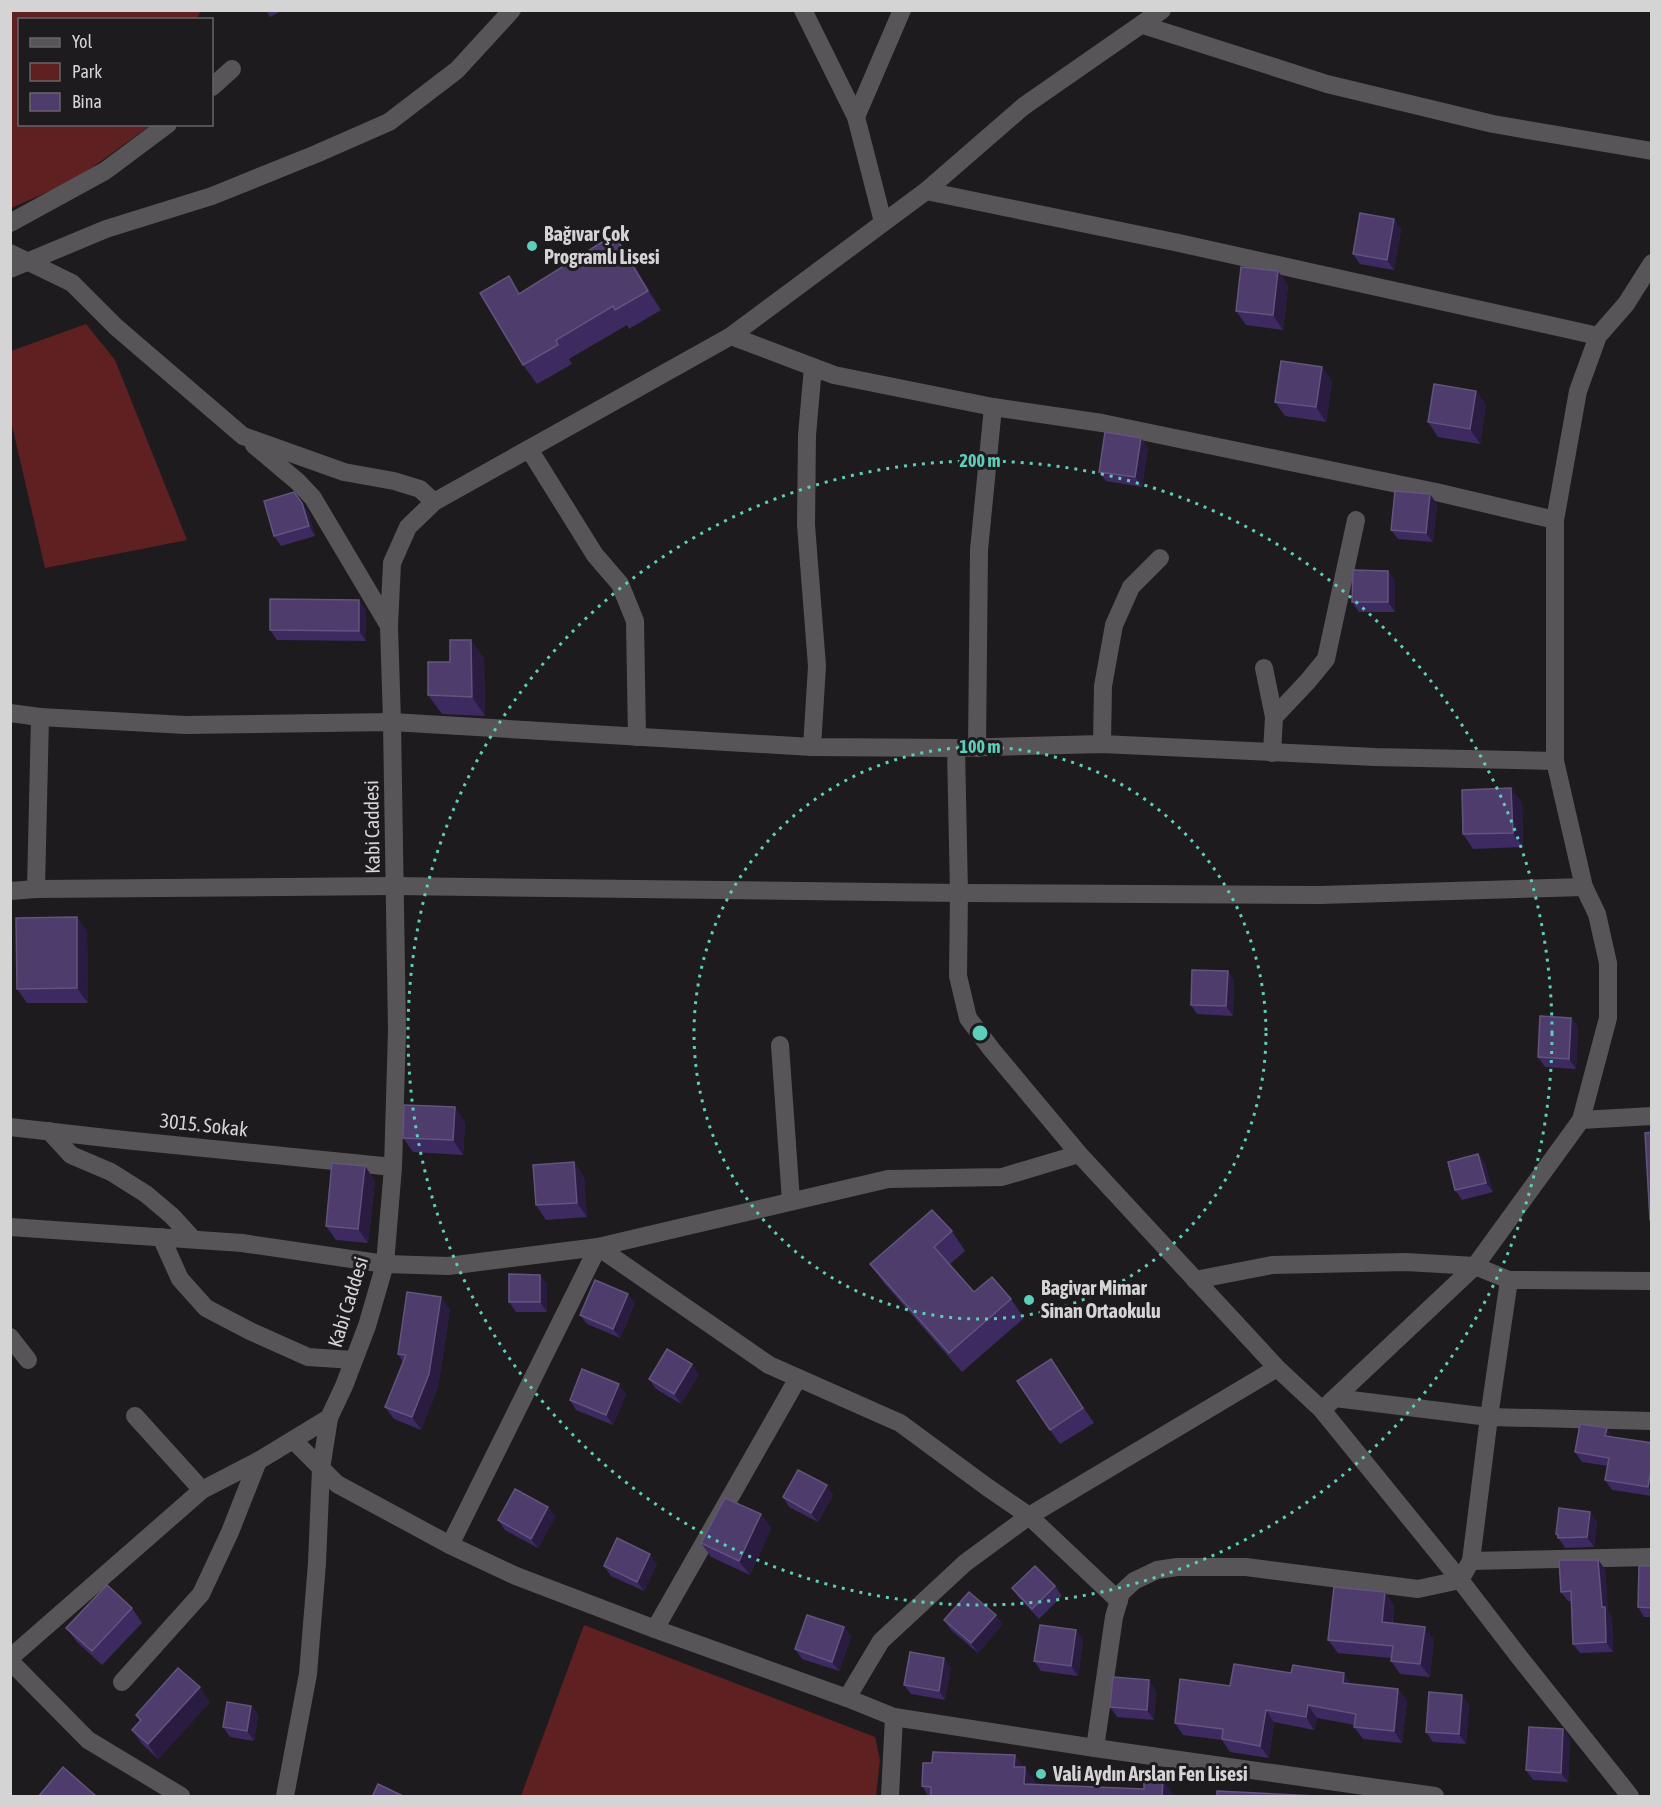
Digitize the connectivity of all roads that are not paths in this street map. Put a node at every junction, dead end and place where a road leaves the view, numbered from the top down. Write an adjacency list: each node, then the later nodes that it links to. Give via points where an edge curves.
1 (512, 10): 15 (street, via 457,70 389,122 212,196 106,230)
2 (803, 10): 8 (street)
3 (902, 10): 8 (street)
4 (1162, 10): 5 (street, Kabi Caddesi)
5 (1143, 25): 10 (street, via 1328,84 1493,124); 11 (street, Kabi Caddesi, via 1024,106)
6 (232, 69): 7 (street)
7 (213, 86)
8 (856, 117): 12 (street)
9 (165, 126): 13 (street, via 105,171)
10 (1652, 151)
11 (926, 191): 12 (street, Kabi Caddesi); 19 (street)
12 (883, 222): 18 (street, Kabi Caddesi)
13 (10, 223)
14 (10, 253): 15 (street)
15 (30, 261): 17 (street); 22 (street, via 72,284)
16 (1652, 263): 19 (street, via 1626,304)
17 (10, 269)
18 (731, 336): 20 (street); 23 (street, Kabi Caddesi)
19 (1598, 336): 26 (street, via 1578,391)
20 (813, 367): 21 (street, via 834,375); 36 (street, via 806,525 817,666)
21 (993, 407): 26 (street, via 1102,423); 38 (street, via 979,550)
22 (243, 436): 24 (street, via 344,472 420,489); 28 (street, via 314,498)
23 (529, 449): 24 (street, Kabi Caddesi); 34 (street, via 595,555 620,584 635,621)
24 (434, 502): 28 (street, Kabi Caddesi, via 408,527 392,562)
25 (1356, 520): 32 (street, via 1326,659)
26 (1555, 520): 40 (street)
27 (1161, 558): 35 (street, via 1131,587 1114,625 1103,686)
28 (389, 626): 33 (street, Kabi Caddesi)
29 (1264, 668): 32 (street)
30 (10, 713): 31 (street)
31 (40, 717): 33 (street, via 185,725); 43 (street)
32 (1274, 717): 39 (street)
33 (392, 722): 34 (street); 41 (street, Kabi Caddesi)
34 (637, 737): 36 (street)
35 (1102, 744): 38 (street); 39 (street)
36 (812, 747): 37 (street)
37 (956, 748): 38 (street); 45 (street)
38 (977, 748)
39 (1272, 753): 40 (street)
40 (1555, 761): 42 (street)
41 (395, 886): 43 (street); 45 (street); 52 (street, Kabi Caddesi, via 397,1031)
42 (1584, 887): 45 (street, via 1320,895); 48 (street, via 1597,914 1608,963 1608,1018)
43 (36, 889): 44 (street)
44 (10, 891)
45 (959, 893): 51 (street, via 958,976 968,1018)
46 (780, 1045): 53 (street)
47 (1652, 1116): 48 (street)
48 (1581, 1120): 59 (street)
49 (10, 1127): 50 (street, 3015. Sokak)
50 (49, 1131): 52 (street, 3015. Sokak); 56 (street, via 71,1155 111,1172 146,1194)
51 (1079, 1154): 53 (street, via 1002,1177 888,1179); 60 (street)
52 (393, 1167): 58 (street, Kabi Caddesi)
53 (791, 1201): 57 (street)
54 (10, 1227): 55 (street)
55 (161, 1237): 56 (street); 65 (street, via 180,1279 206,1308 308,1357)
56 (193, 1239): 58 (street)
57 (597, 1247): 58 (street, via 448,1266); 67 (street, via 769,1365); 78 (street)
58 (385, 1264): 65 (street, Kabi Caddesi)
59 (1475, 1266): 60 (street, via 1406,1262 1272,1265); 61 (street); 68 (street)
60 (1195, 1280): 66 (street)
61 (1509, 1280): 62 (street); 70 (street)
62 (1652, 1281)
63 (10, 1336): 64 (street)
64 (28, 1360)
65 (353, 1360): 71 (street, Kabi Caddesi)
66 (1277, 1368): 68 (street); 77 (street)
67 (798, 1378): 77 (street, via 900,1423); 83 (street)
68 (1329, 1404): 70 (street); 81 (street)
69 (135, 1416): 76 (street)
70 (1489, 1417): 72 (street); 80 (street)
71 (329, 1418): 73 (street); 75 (street, Kabi Caddesi)
72 (1652, 1420)
73 (293, 1440): 74 (street); 75 (street)
74 (258, 1461): 76 (street); 85 (street, via 201,1594)
75 (321, 1469): 78 (street, via 337,1484); 90 (street, Kabi Caddesi, via 308,1674)
76 (202, 1490): 84 (street)
77 (1029, 1516): 82 (street); 86 (street, via 965,1563 881,1641)
78 (450, 1545): 83 (street, via 516,1576)
79 (1652, 1557): 80 (street)
80 (1471, 1562): 81 (street)
81 (1460, 1580): 82 (street, via 1418,1589 1246,1567 1177,1567 1157,1570 1134,1581 1121,1593); 93 (street)
82 (1119, 1601): 88 (street)
83 (655, 1629): 86 (street)
84 (10, 1660): 89 (street, via 88,1740)
85 (122, 1682)
86 (848, 1698): 87 (street)
87 (894, 1717): 88 (street); 91 (street)
88 (1095, 1748): 92 (street)
89 (181, 1797)
90 (285, 1797)
91 (890, 1797)
92 (1435, 1797)
93 (1630, 1797)

